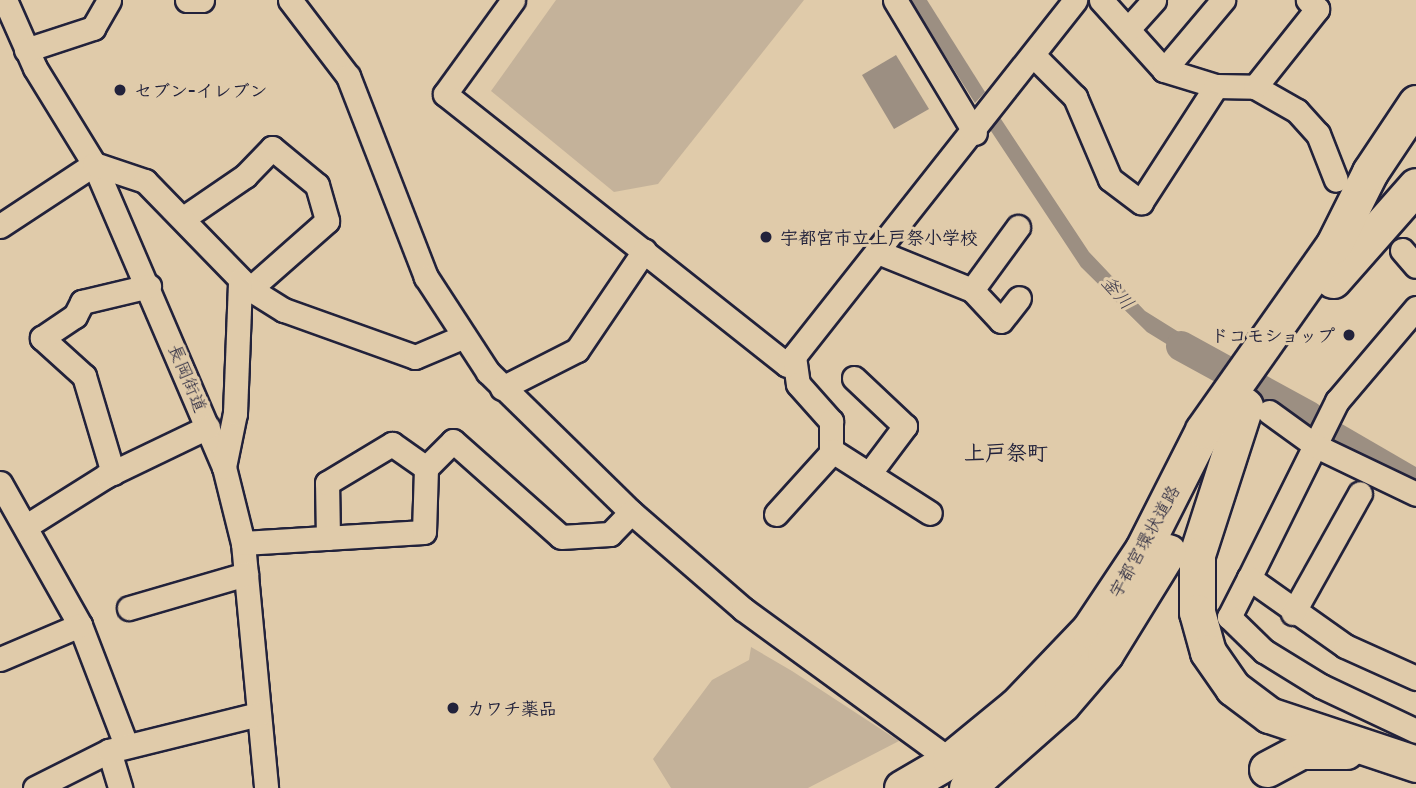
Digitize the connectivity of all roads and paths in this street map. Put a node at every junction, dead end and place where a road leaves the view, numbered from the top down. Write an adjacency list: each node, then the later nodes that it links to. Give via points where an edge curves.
1 (5, 0): 14 (street, 長岡街道)
2 (109, 0): 14 (street, via 93,28)
3 (187, 0): 4 (street)
4 (202, 0)
5 (290, 0): 35 (street, via 348,76 426,277)
6 (513, 0): 28 (street, via 446,94)
7 (895, 0): 20 (street)
8 (1075, 0): 15 (street)
9 (1101, 0): 13 (street)
10 (1154, 0): 13 (street)
11 (1223, 0): 16 (street)
12 (1308, 0): 18 (street, via 1317,9)
13 (1128, 30): 16 (street)
14 (26, 50): 21 (street, 長岡街道)
15 (1035, 57): 17 (street, via 1075,97 1110,178 1142,202); 20 (street)
16 (1164, 70): 17 (street)
17 (1216, 86): 18 (street)
18 (1255, 87): 22 (street, via 1297,111 1311,126)
19 (1416, 103): 27 (highway, via 1370,172)
20 (975, 132): 29 (street)
21 (94, 164): 24 (street, via 145,181); 25 (street); 31 (street, 長岡街道)
22 (1336, 180)
23 (1416, 186): 27 (highway)
24 (185, 217): 30 (street); 30 (street, via 245,176 272,148 317,185 327,221)
25 (0, 226)
26 (1018, 227): 32 (street)
27 (1343, 248): 39 (highway, 宇都宮環状道路, via 1282,333)
28 (644, 251): 36 (street, via 787,365); 38 (street, via 577,350)
29 (878, 252): 32 (street); 36 (street)
30 (245, 285): 35 (street, via 335,333 415,357); 43 (street, via 235,413)
31 (149, 286): 40 (street, 長岡街道); 45 (street, via 82,302 42,338 83,376)
32 (972, 290): 33 (street, via 1001,321)
33 (1019, 298)
34 (1416, 308): 41 (street, via 1337,401)
35 (460, 338): 38 (street)
36 (794, 356): 42 (street, via 799,384 831,421)
37 (854, 378): 46 (street, via 905,426)
38 (502, 388): 50 (street)
39 (1246, 405): 41 (street); 66 (highway, via 1198,555 1196,612 1208,652 1233,688 1269,715); 68 (highway, 宇都宮環状道路, via 1137,608 1062,704)
40 (208, 427): 43 (street, 長岡街道); 45 (street)
41 (1316, 446): 48 (street); 57 (street, via 1284,497)
42 (833, 451): 46 (street); 52 (street)
43 (224, 467): 55 (street, 長岡街道)
44 (426, 468): 50 (street, via 453,441 561,537 610,534); 54 (street, via 424,532); 54 (street, via 391,444 327,483)
45 (113, 473): 53 (street)
46 (869, 474): 51 (street)
47 (1360, 493): 59 (street)
48 (1416, 494)
49 (3, 495): 53 (street)
50 (631, 513): 68 (street, via 743,608)
51 (930, 513)
52 (776, 514)
53 (29, 525): 60 (street)
54 (328, 538): 55 (street)
55 (243, 543): 56 (street, 長岡街道)
56 (246, 574): 58 (street); 63 (street, 長岡街道)
57 (1249, 578): 59 (street); 64 (street, via 1230,617 1264,651 1321,686)
58 (129, 608)
59 (1293, 613): 62 (street, via 1345,646)
60 (80, 625): 61 (street); 65 (street)
61 (0, 659)
62 (1416, 678)
63 (259, 714): 65 (street); 71 (street, 長岡街道)
64 (1416, 730)
65 (117, 748): 69 (street); 70 (street)
66 (1416, 764): 67 (highway, via 1321,749 1301,751)
67 (1267, 769)
68 (975, 779): 72 (highway, 宇都宮環状道路)
69 (35, 788)
70 (120, 788)
71 (266, 788)
72 (902, 788)

